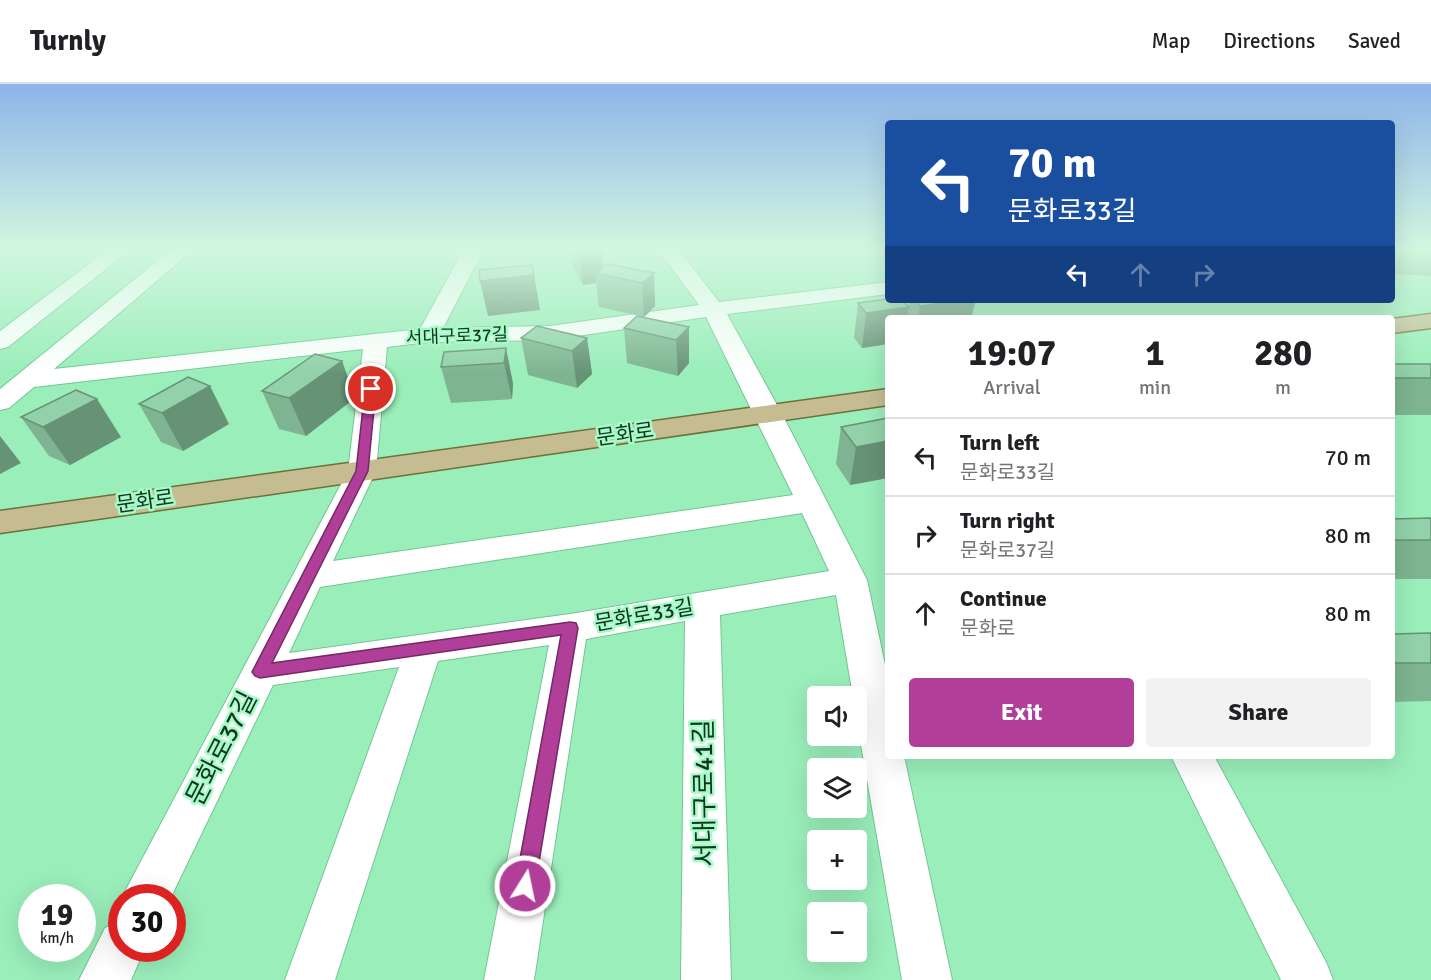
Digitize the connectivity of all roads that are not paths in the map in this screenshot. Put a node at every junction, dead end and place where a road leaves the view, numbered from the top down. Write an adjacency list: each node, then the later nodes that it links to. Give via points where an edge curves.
1 (67, 291): 8 (street)
2 (133, 291): 9 (street)
3 (452, 291): 12 (street)
4 (699, 291): 6 (street)
5 (865, 291): 6 (street, 서대구로37길)
6 (713, 309): 12 (street, 서대구로37길, via 550,333); 18 (street)
7 (0, 319): 8 (street)
8 (31, 319): 9 (street); 14 (street)
9 (99, 319): 15 (street)
10 (1431, 321): 11 (main road)
11 (1395, 326)
12 (428, 335): 13 (street, 서대구로37길)
13 (376, 341): 15 (street, 서대구로37길); 19 (street)
14 (0, 342)
15 (26, 380): 17 (street)
16 (885, 397): 18 (main road, 문화로)
17 (0, 402)
18 (769, 414): 19 (main road, 문화로); 20 (street)
19 (362, 471): 21 (main road, 문화로); 22 (street, 문화로37길)
20 (812, 502): 22 (street); 23 (street)
21 (0, 522)
22 (308, 577): 27 (street, 문화로37길)
23 (850, 580): 24 (street, 문화로33길); 35 (street)
24 (702, 605): 25 (street, 문화로33길); 34 (street, 서대구로41길)
25 (570, 628): 26 (street, 문화로33길); 33 (street)
26 (423, 649): 27 (street, 문화로33길); 32 (street)
27 (260, 672): 29 (street, 문화로37길)
28 (1194, 759): 36 (street)
29 (153, 884)
30 (113, 962): 31 (street)
31 (104, 980)
32 (310, 980)
33 (509, 980)
34 (705, 980)
35 (927, 980)
36 (1308, 980)

